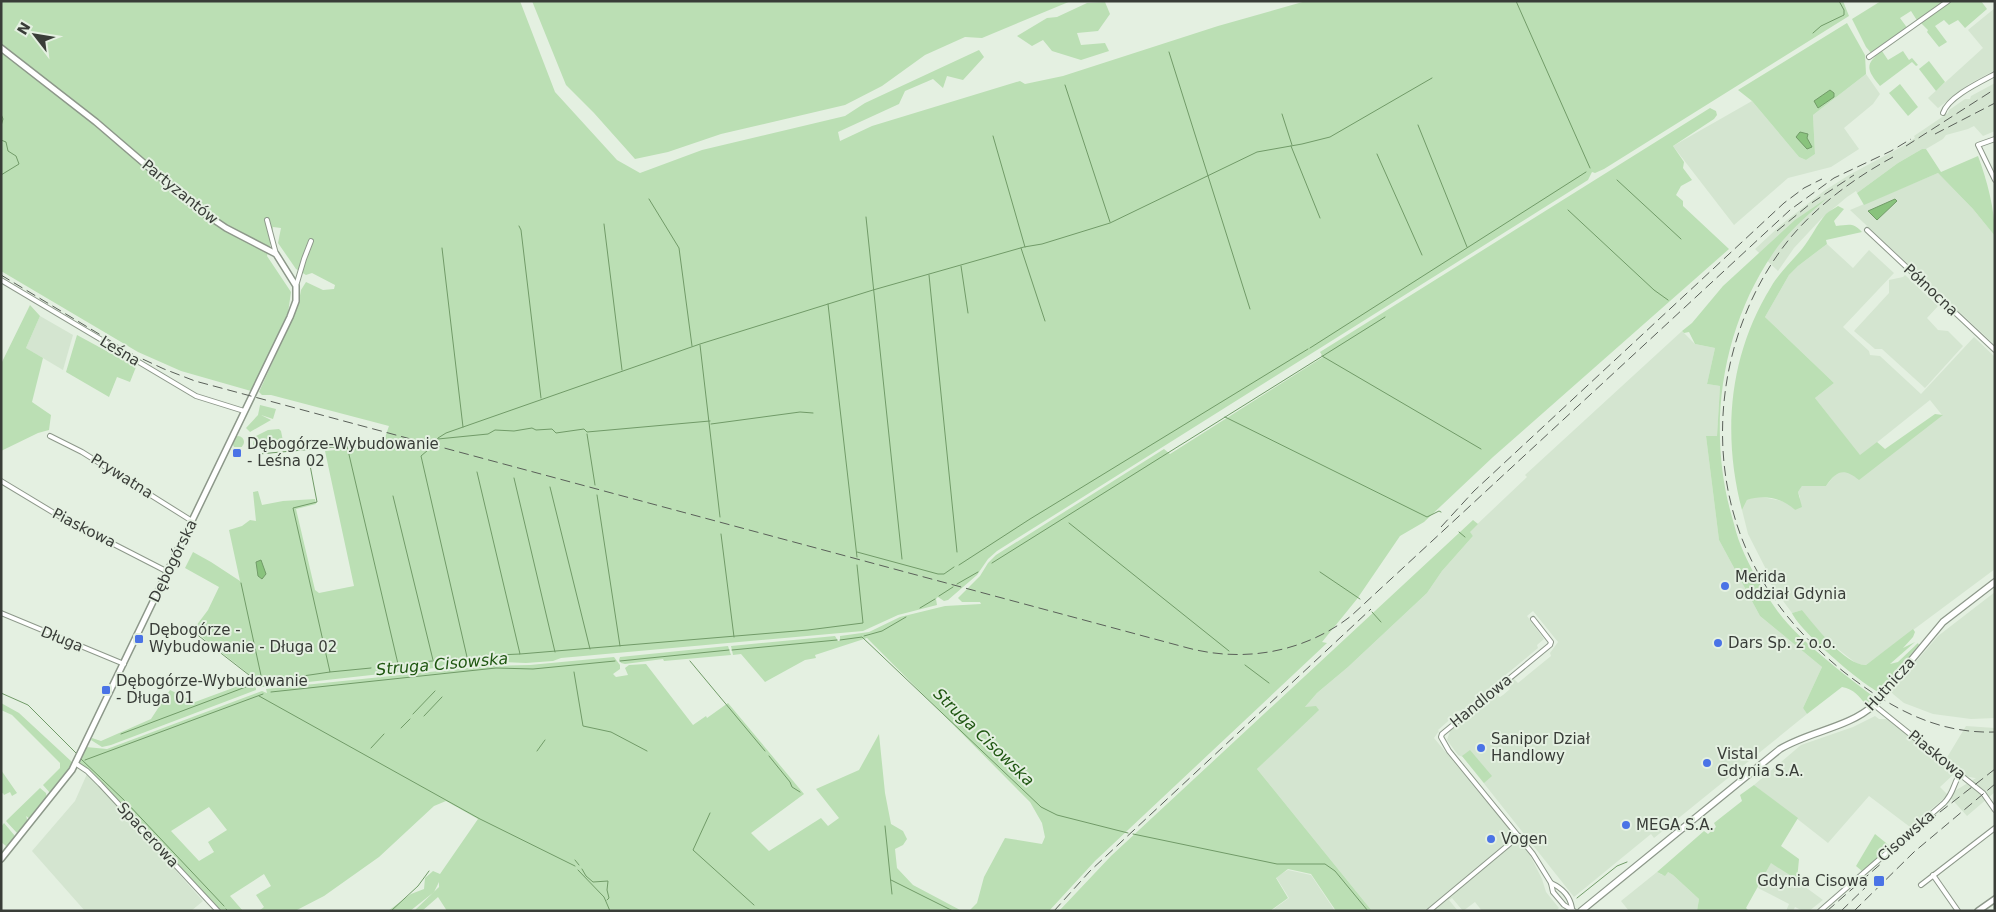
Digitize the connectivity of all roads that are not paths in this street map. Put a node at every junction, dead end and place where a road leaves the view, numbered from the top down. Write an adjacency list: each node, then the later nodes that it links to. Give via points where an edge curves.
1 (1948, 1): 3 (street)
2 (1, 48): 11 (street, Partyzantów, via 96,122 194,207)
3 (1869, 58)
4 (1995, 74): 5 (street, via 1966,91)
5 (1943, 113)
6 (1995, 139): 7 (street, via 1978,145)
7 (1995, 180)
8 (267, 220): 11 (street)
9 (1867, 230): 14 (street, Północna)
10 (312, 241): 13 (street)
11 (276, 254): 13 (street)
12 (1, 280): 15 (street, Leśna, via 196,396)
13 (296, 286): 15 (street, via 292,312)
14 (1995, 350)
15 (244, 411): 18 (street, Dębogórska)
16 (50, 436): 18 (street, Prywatna, via 82,452)
17 (1, 481): 19 (street, Piaskowa, via 60,516)
18 (192, 521): 19 (street, Dębogórska)
19 (168, 572): 23 (street, Dębogórska)
20 (1995, 582): 24 (main road, Hutnicza, via 1943,622)
21 (1, 613): 23 (street, Długa)
22 (1533, 619): 29 (street, Handlowa, via 1550,645 1441,737)
23 (124, 664): 25 (street, Dębogórska)
24 (1874, 705): 26 (street, Piaskowa); 38 (main road, Hutnicza, via 1860,716 1780,749)
25 (75, 763): 30 (street, Dębogórska, via 67,778); 36 (street, Spacerowa, via 100,784)
26 (1960, 774): 27 (street, Piaskowa, via 1983,793); 39 (street, Cisowska, via 1953,793 1944,804)
27 (1995, 810)
28 (1995, 828): 31 (street)
29 (1519, 836): 32 (street, Handlowa); 37 (street)
30 (1, 859)
31 (1933, 875): 33 (street); 40 (street)
32 (1551, 883): 35 (street, Handlowa, via 1553,892); 35 (street, Handlowa, via 1559,886)
33 (1921, 884)
34 (1995, 899): 41 (street)
35 (1573, 910)
36 (218, 911)
37 (1429, 911)
38 (1581, 911)
39 (1820, 911)
40 (1958, 911)
41 (1978, 911)

